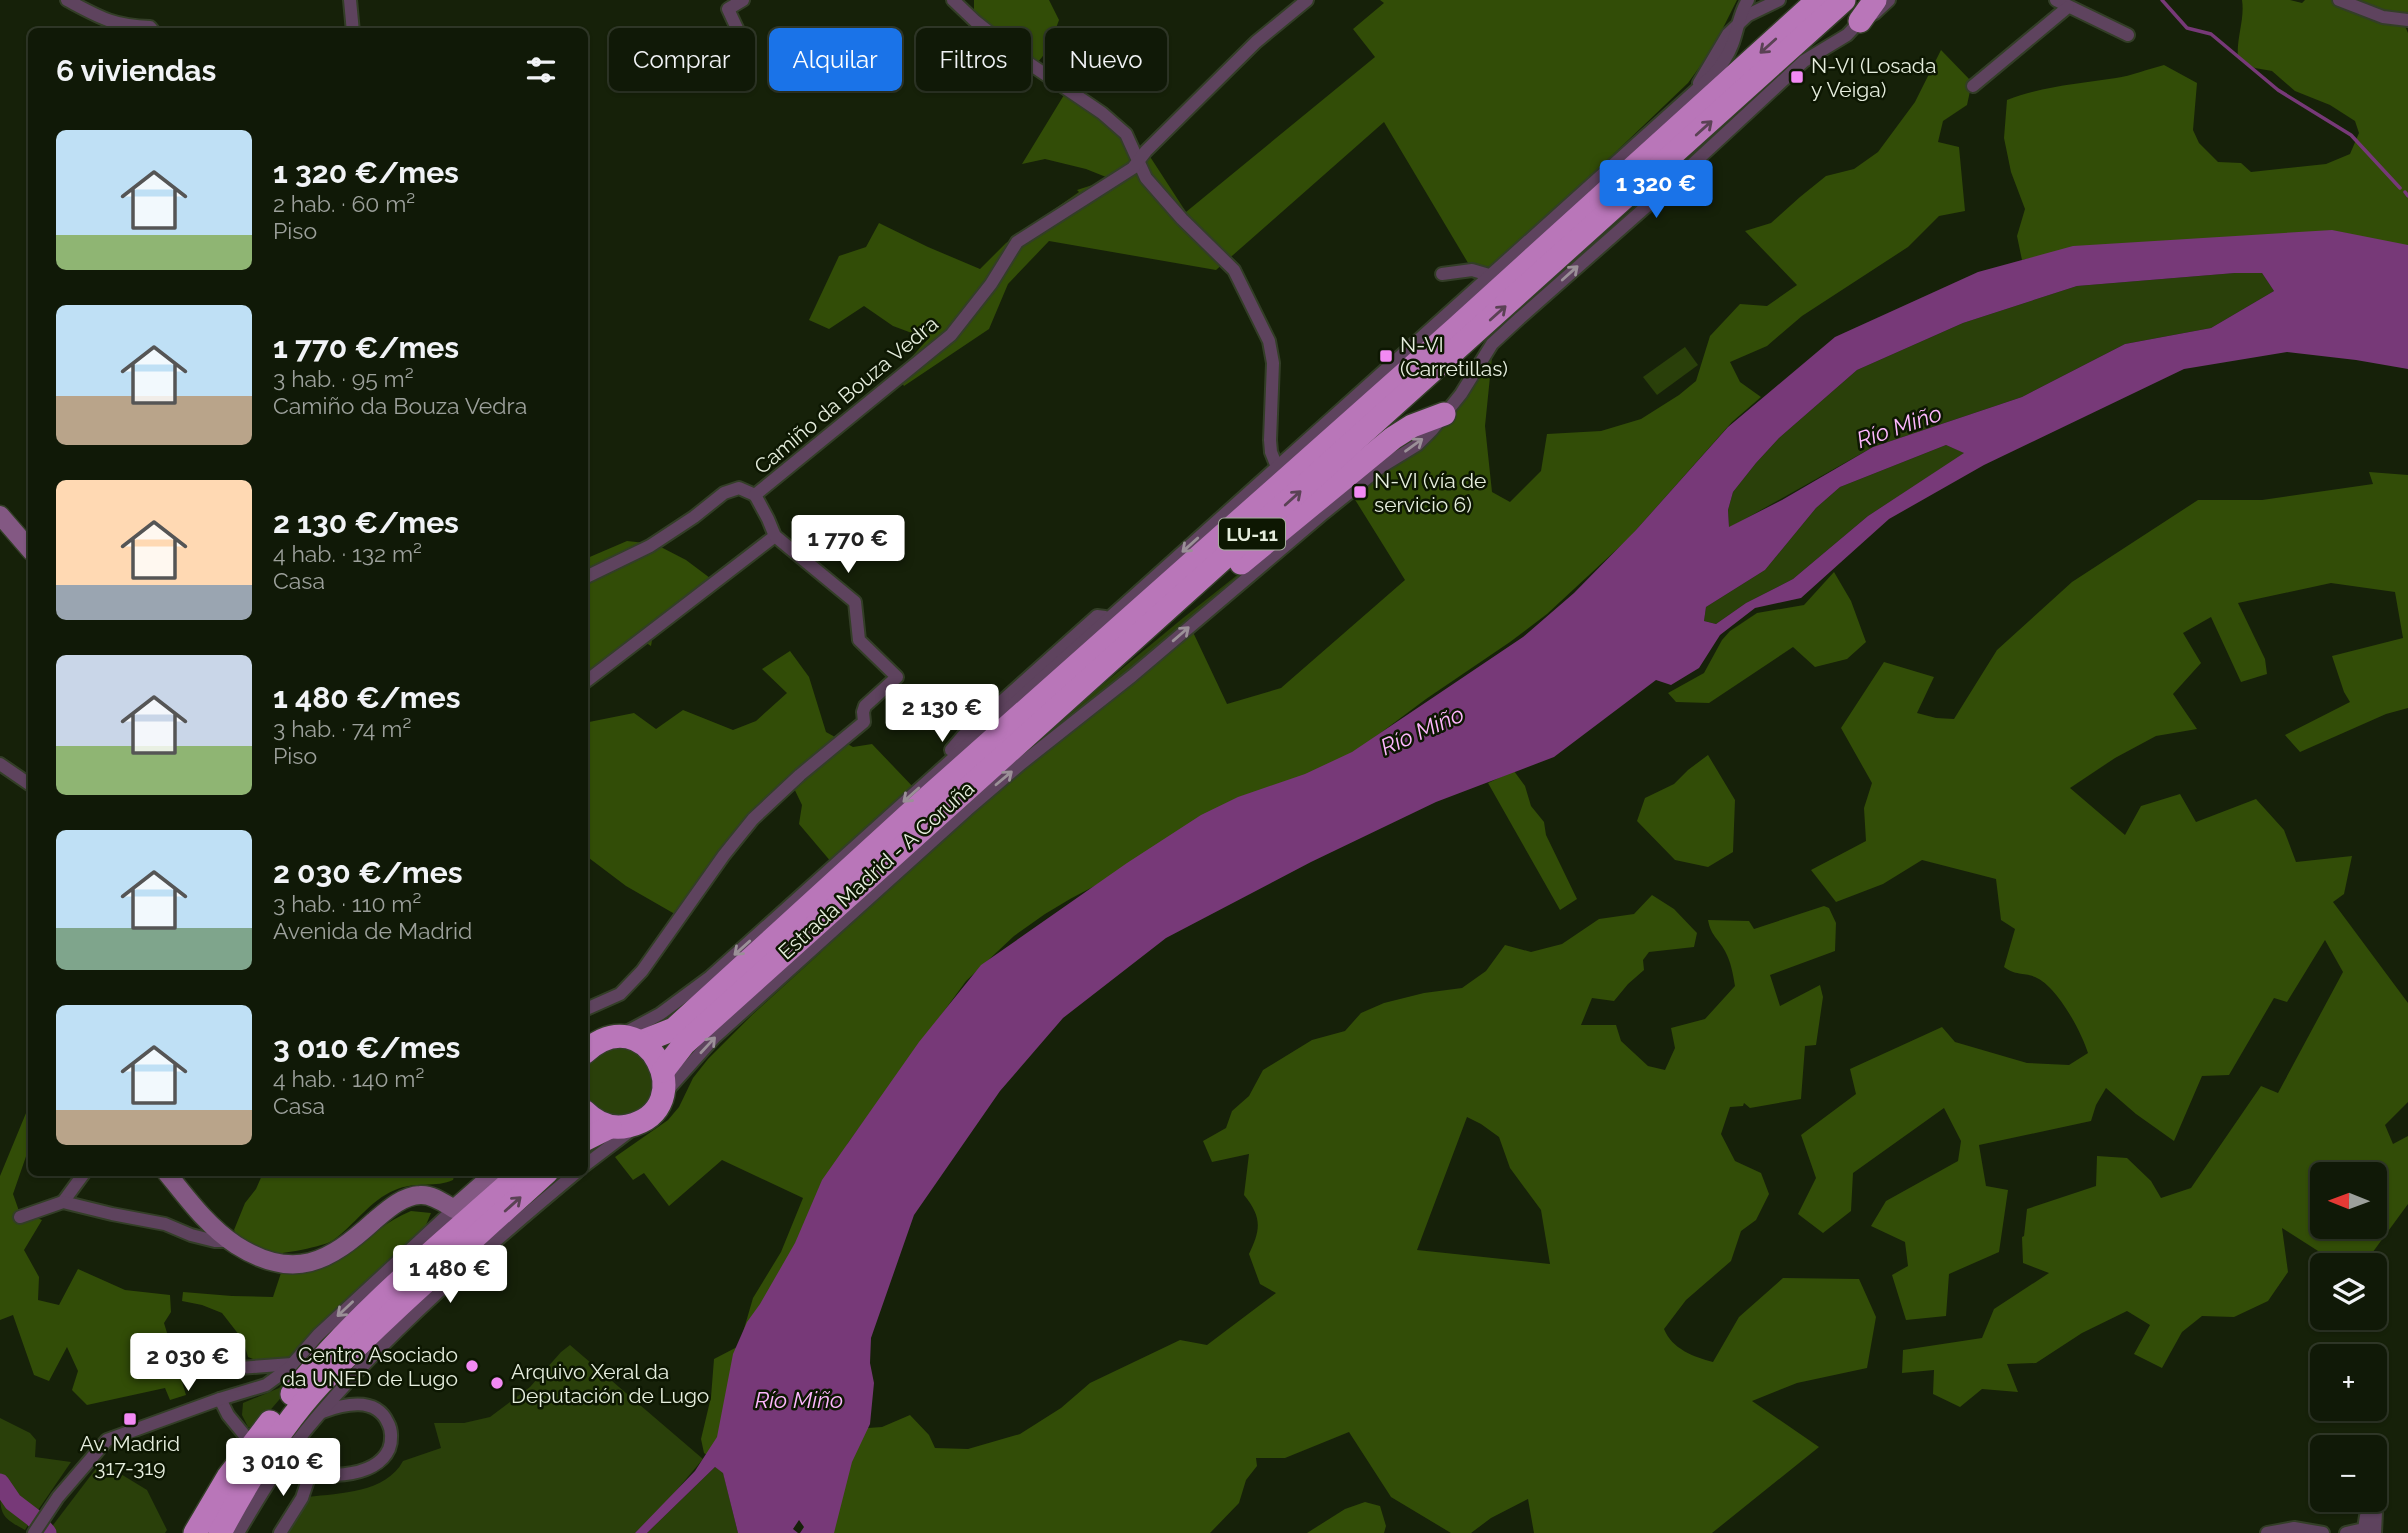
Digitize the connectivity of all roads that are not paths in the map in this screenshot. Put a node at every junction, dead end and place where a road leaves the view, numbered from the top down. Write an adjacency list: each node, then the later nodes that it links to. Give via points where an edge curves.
1 (67, 0): 17 (street, via 106,21)
2 (350, 0): 18 (street)
3 (743, 0): 19 (street, via 728,9)
4 (953, 0): 22 (street, via 1045,76 1110,120 1126,134)
5 (1307, 0): 22 (street, Camiño da Bouza Vedra, via 1256,42)
6 (1748, 0): 16 (street)
7 (1779, 0): 16 (street)
8 (1818, 0): 38 (highway, Estrada Madrid - A Coruña / LU-11, one-way to 38, via 674,1029)
9 (1844, 0): 33 (highway, Estrada Madrid - A Coruña / LU-11, one-way to 9)
10 (1875, 0): 15 (highway)
11 (1889, 0): 15 (street)
12 (2339, 0): 14 (street, via 2384,17)
13 (2062, 3): 20 (street); 21 (street)
14 (2408, 20)
15 (1860, 21): 25 (street, one-way to 15, via 1492,344 1804,61 1847,35)
16 (1739, 22): 24 (street, via 1724,62 1713,75)
17 (151, 28)
18 (353, 28)
19 (737, 28)
20 (2128, 35)
21 (1973, 86)
22 (1139, 160): 26 (street, via 1146,178 1234,270 1259,317 1273,363 1270,440); 27 (street, Camiño da Bouza Vedra, via 1017,242 951,335)
23 (1443, 274): 24 (street, via 1472,270)
24 (1489, 275): 26 (street)
25 (1444, 414): 33 (highway, via 1393,438); 41 (street, one-way to 25, via 715,1037 967,810 1333,505 1417,445)
26 (1277, 467): 37 (street, one-way to 37, via 695,989)
27 (755, 495): 29 (street, Camiño da Bouza Vedra); 31 (street, via 739,488 724,493 650,546)
28 (0, 515): 30 (street)
29 (775, 536): 32 (street); 36 (street, Camiño da Bouza Vedra, via 855,602 859,640 897,677 865,706 864,722 753,819 642,971 620,994)
30 (28, 547)
31 (588, 576)
32 (588, 680)
33 (1037, 727): 40 (highway, Estrada Madrid - A Coruña / LU-11, via 684,1044)
34 (0, 764): 35 (street)
35 (28, 783)
36 (588, 1008)
37 (618, 1037): 38 (highway); 39 (highway)
38 (641, 1042): 40 (highway, via 659,1059)
39 (588, 1049)
40 (663, 1071): 41 (highway)
41 (663, 1096): 43 (highway)
42 (588, 1114): 44 (highway)
43 (639, 1123): 44 (highway); 46 (street)
44 (610, 1127): 45 (highway)
45 (588, 1138)
46 (588, 1163)
47 (82, 1176): 53 (street)
48 (169, 1176): 56 (street)
49 (491, 1176): 54 (street)
50 (518, 1176): 63 (highway, via 383,1297 311,1371)
51 (543, 1176): 70 (highway, one-way to 51, via 282,1432 320,1384)
52 (572, 1176): 59 (street, via 415,1314)
53 (63, 1202): 55 (street); 56 (street, via 166,1224 191,1236)
54 (454, 1209): 56 (street, via 432,1197 406,1199 389,1207 327,1258 306,1264 269,1261); 58 (street, one-way to 58)
55 (20, 1217)
56 (230, 1241)
57 (192, 1359): 58 (street, via 213,1370)
58 (292, 1364): 60 (street, via 266,1385)
59 (352, 1376): 61 (street, via 360,1380 352,1392); 62 (street)
60 (220, 1399): 64 (street); 67 (street, via 107,1440)
61 (361, 1403): 62 (street); 66 (street, via 385,1416 392,1430 390,1448 382,1459 355,1472)
62 (321, 1412): 71 (street)
63 (270, 1422): 68 (highway, via 228,1477); 69 (highway)
64 (246, 1437)
65 (290, 1468): 66 (street)
66 (310, 1474): 72 (street, via 302,1498)
67 (34, 1533)
68 (195, 1533)
69 (205, 1533)
70 (220, 1533)
71 (238, 1533)
72 (280, 1533)
73 (2267, 1533): 74 (street, via 2294,1528)
74 (2323, 1533)
75 (2346, 1533): 76 (street, via 2364,1529 2366,1516 2376,1512)
76 (2375, 1533)

